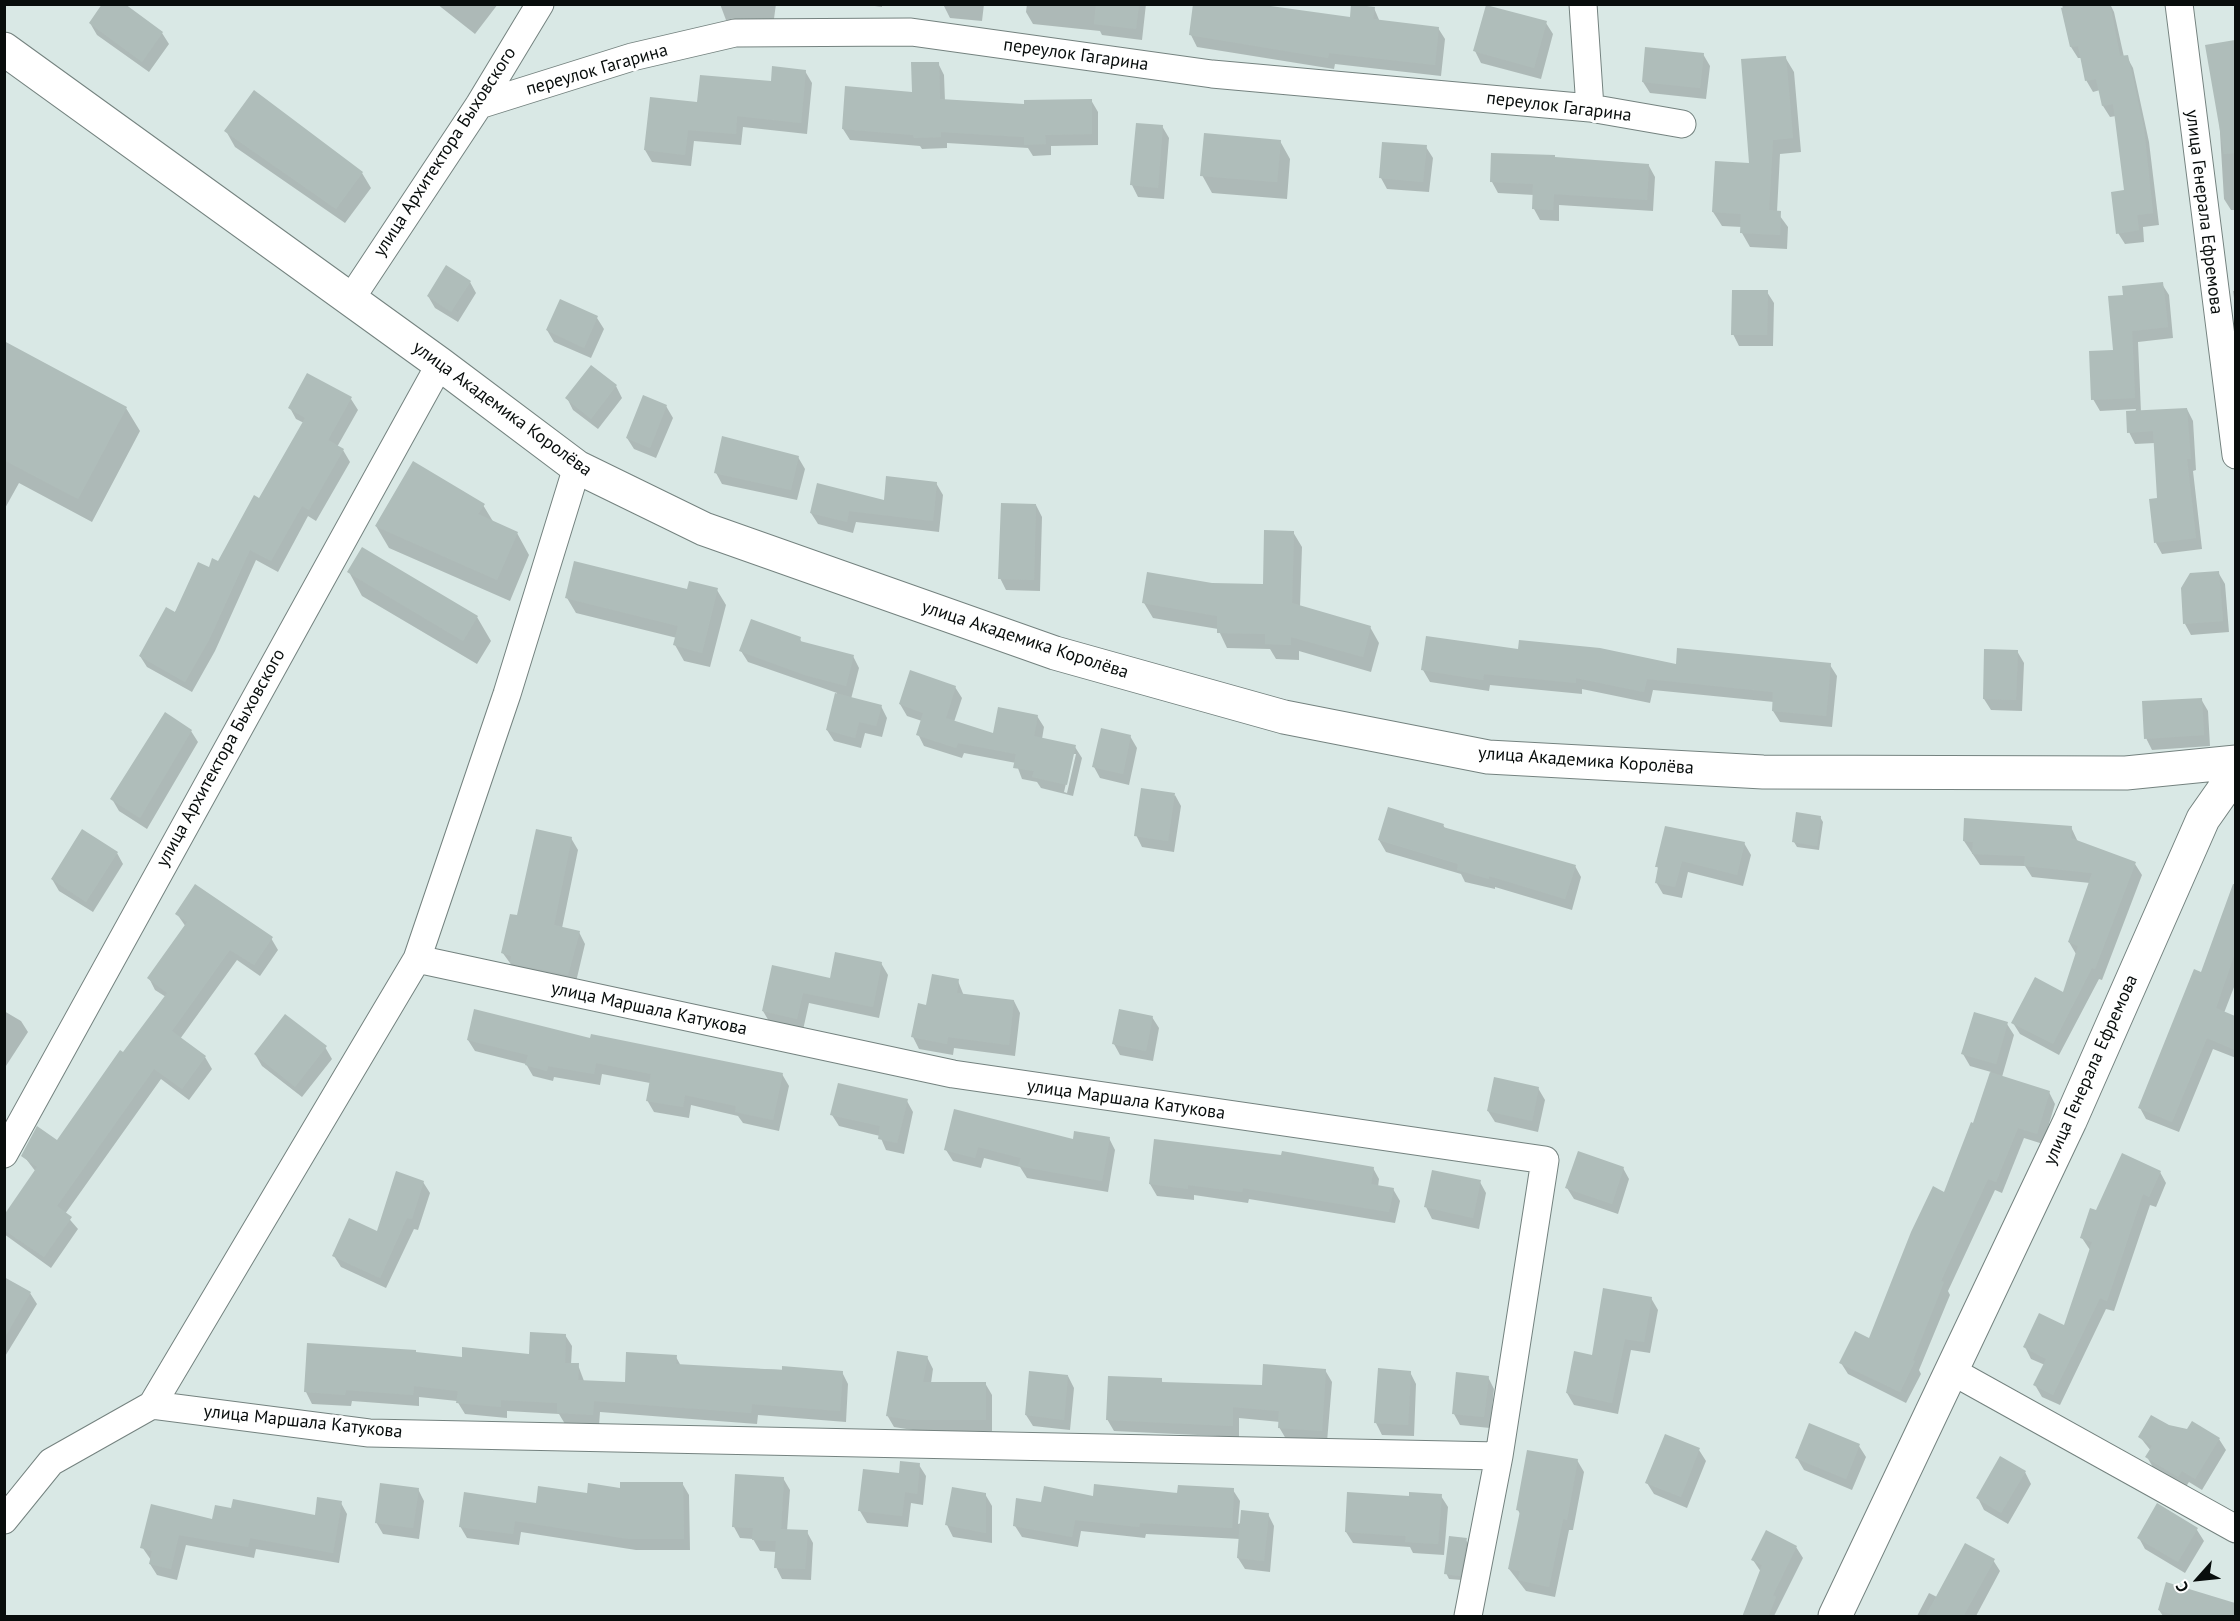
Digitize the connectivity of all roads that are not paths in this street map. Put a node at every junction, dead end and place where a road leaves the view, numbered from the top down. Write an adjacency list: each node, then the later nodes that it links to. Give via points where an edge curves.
1 (540, 4): 5 (street, улица Архитектора Быховского)
2 (1583, 4): 6 (street)
3 (2179, 4): 10 (street, улица Генерала Ефремова)
4 (4, 49): 8 (street, улица Академика Королёва)
5 (478, 105): 6 (street, переулок Гагарина, via 632,57 735,33 911,32 1212,74); 8 (street, улица Архитектора Быховского)
6 (1590, 108): 7 (street, переулок Гагарина)
7 (1682, 124)
8 (350, 300): 9 (street, улица Академика Королёва)
9 (440, 363): 11 (street, улица Академика Королёва); 15 (street, улица Архитектора Быховского)
10 (2235, 455)
11 (577, 467): 12 (street, улица Академика Королёва, via 704,529 1055,653 1284,717 1488,757 1763,772 2126,773); 14 (street, via 507,694)
12 (2235, 762)
13 (2235, 772): 16 (street, улица Генерала Ефремова, via 2203,819 2070,1121)
14 (417, 959): 17 (street); 18 (street, улица Маршала Катукова, via 953,1074 1545,1161)
15 (4, 1154)
16 (1950, 1370): 20 (street); 22 (street, улица Генерала Ефремова)
17 (152, 1405): 18 (street, улица Маршала Катукова, via 369,1432); 19 (street, via 51,1462)
18 (1499, 1456): 21 (street, улица Маршала Катукова)
19 (4, 1520)
20 (2235, 1529)
21 (1468, 1617)
22 (1835, 1617)

